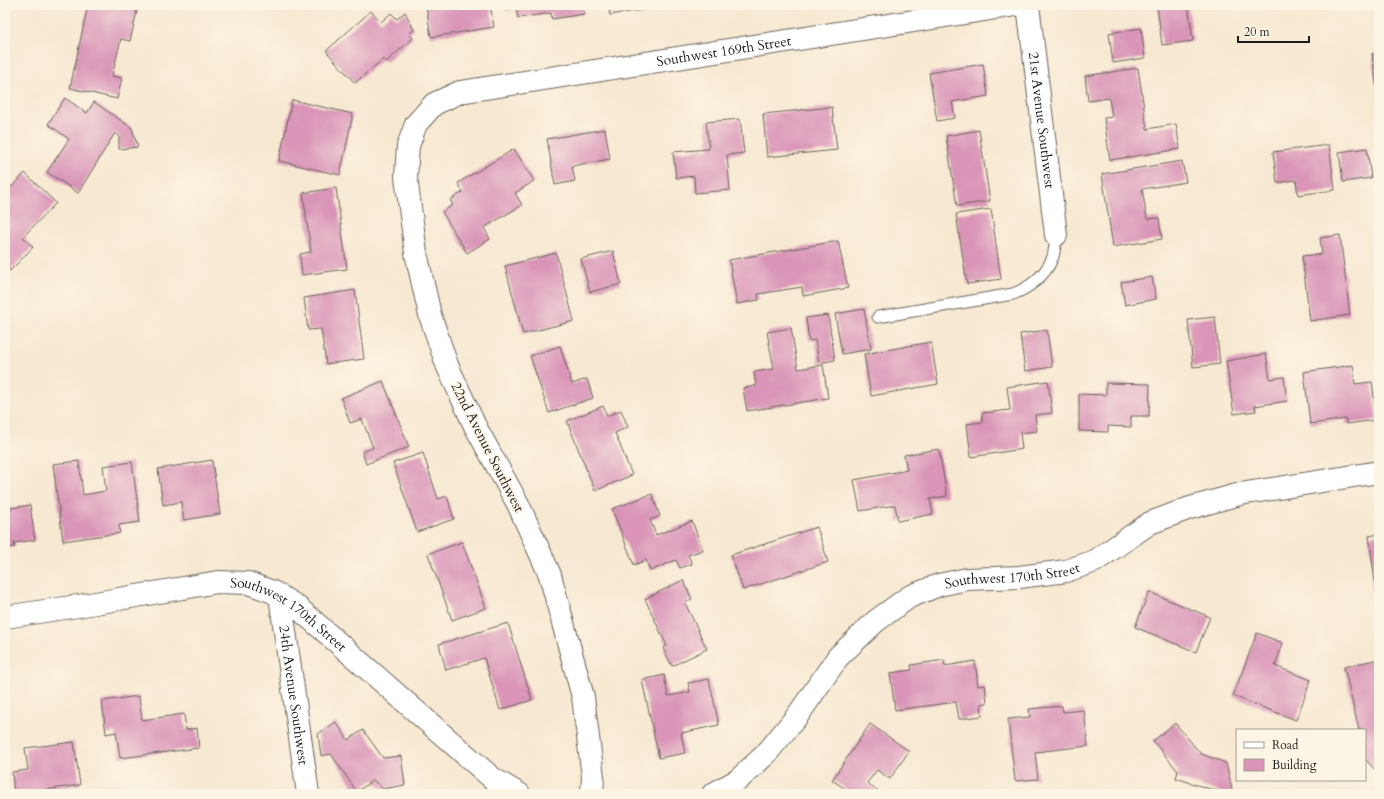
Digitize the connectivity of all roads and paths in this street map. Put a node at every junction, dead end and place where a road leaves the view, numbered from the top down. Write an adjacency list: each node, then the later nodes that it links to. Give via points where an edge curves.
1 (1016, 5): 3 (street, Southwest 169th Street, via 460,92)
2 (1028, 5): 4 (street, 21st Avenue Southwest)
3 (434, 104): 11 (street, 22nd Avenue Southwest, via 416,124 408,146 406,177 416,253 430,315 447,365 472,419 518,504 550,575 583,697 593,777)
4 (1056, 235): 5 (lane, via 1053,259 1036,281 1025,289 1013,294)
5 (878, 317)
6 (1379, 472): 12 (street, Southwest 170th Street, via 1240,494 1190,508 1150,523 1095,561 1066,571 1019,578 967,579 939,585 909,597 876,621 838,657 798,715 766,754 738,780)
7 (280, 596): 8 (street, Southwest 170th Street, via 248,583 218,582); 9 (street, 24th Avenue Southwest); 10 (street, Southwest 170th Street, via 296,606 492,778)
8 (5, 617)
9 (308, 794)
10 (519, 794)
11 (592, 794)
12 (713, 794)

